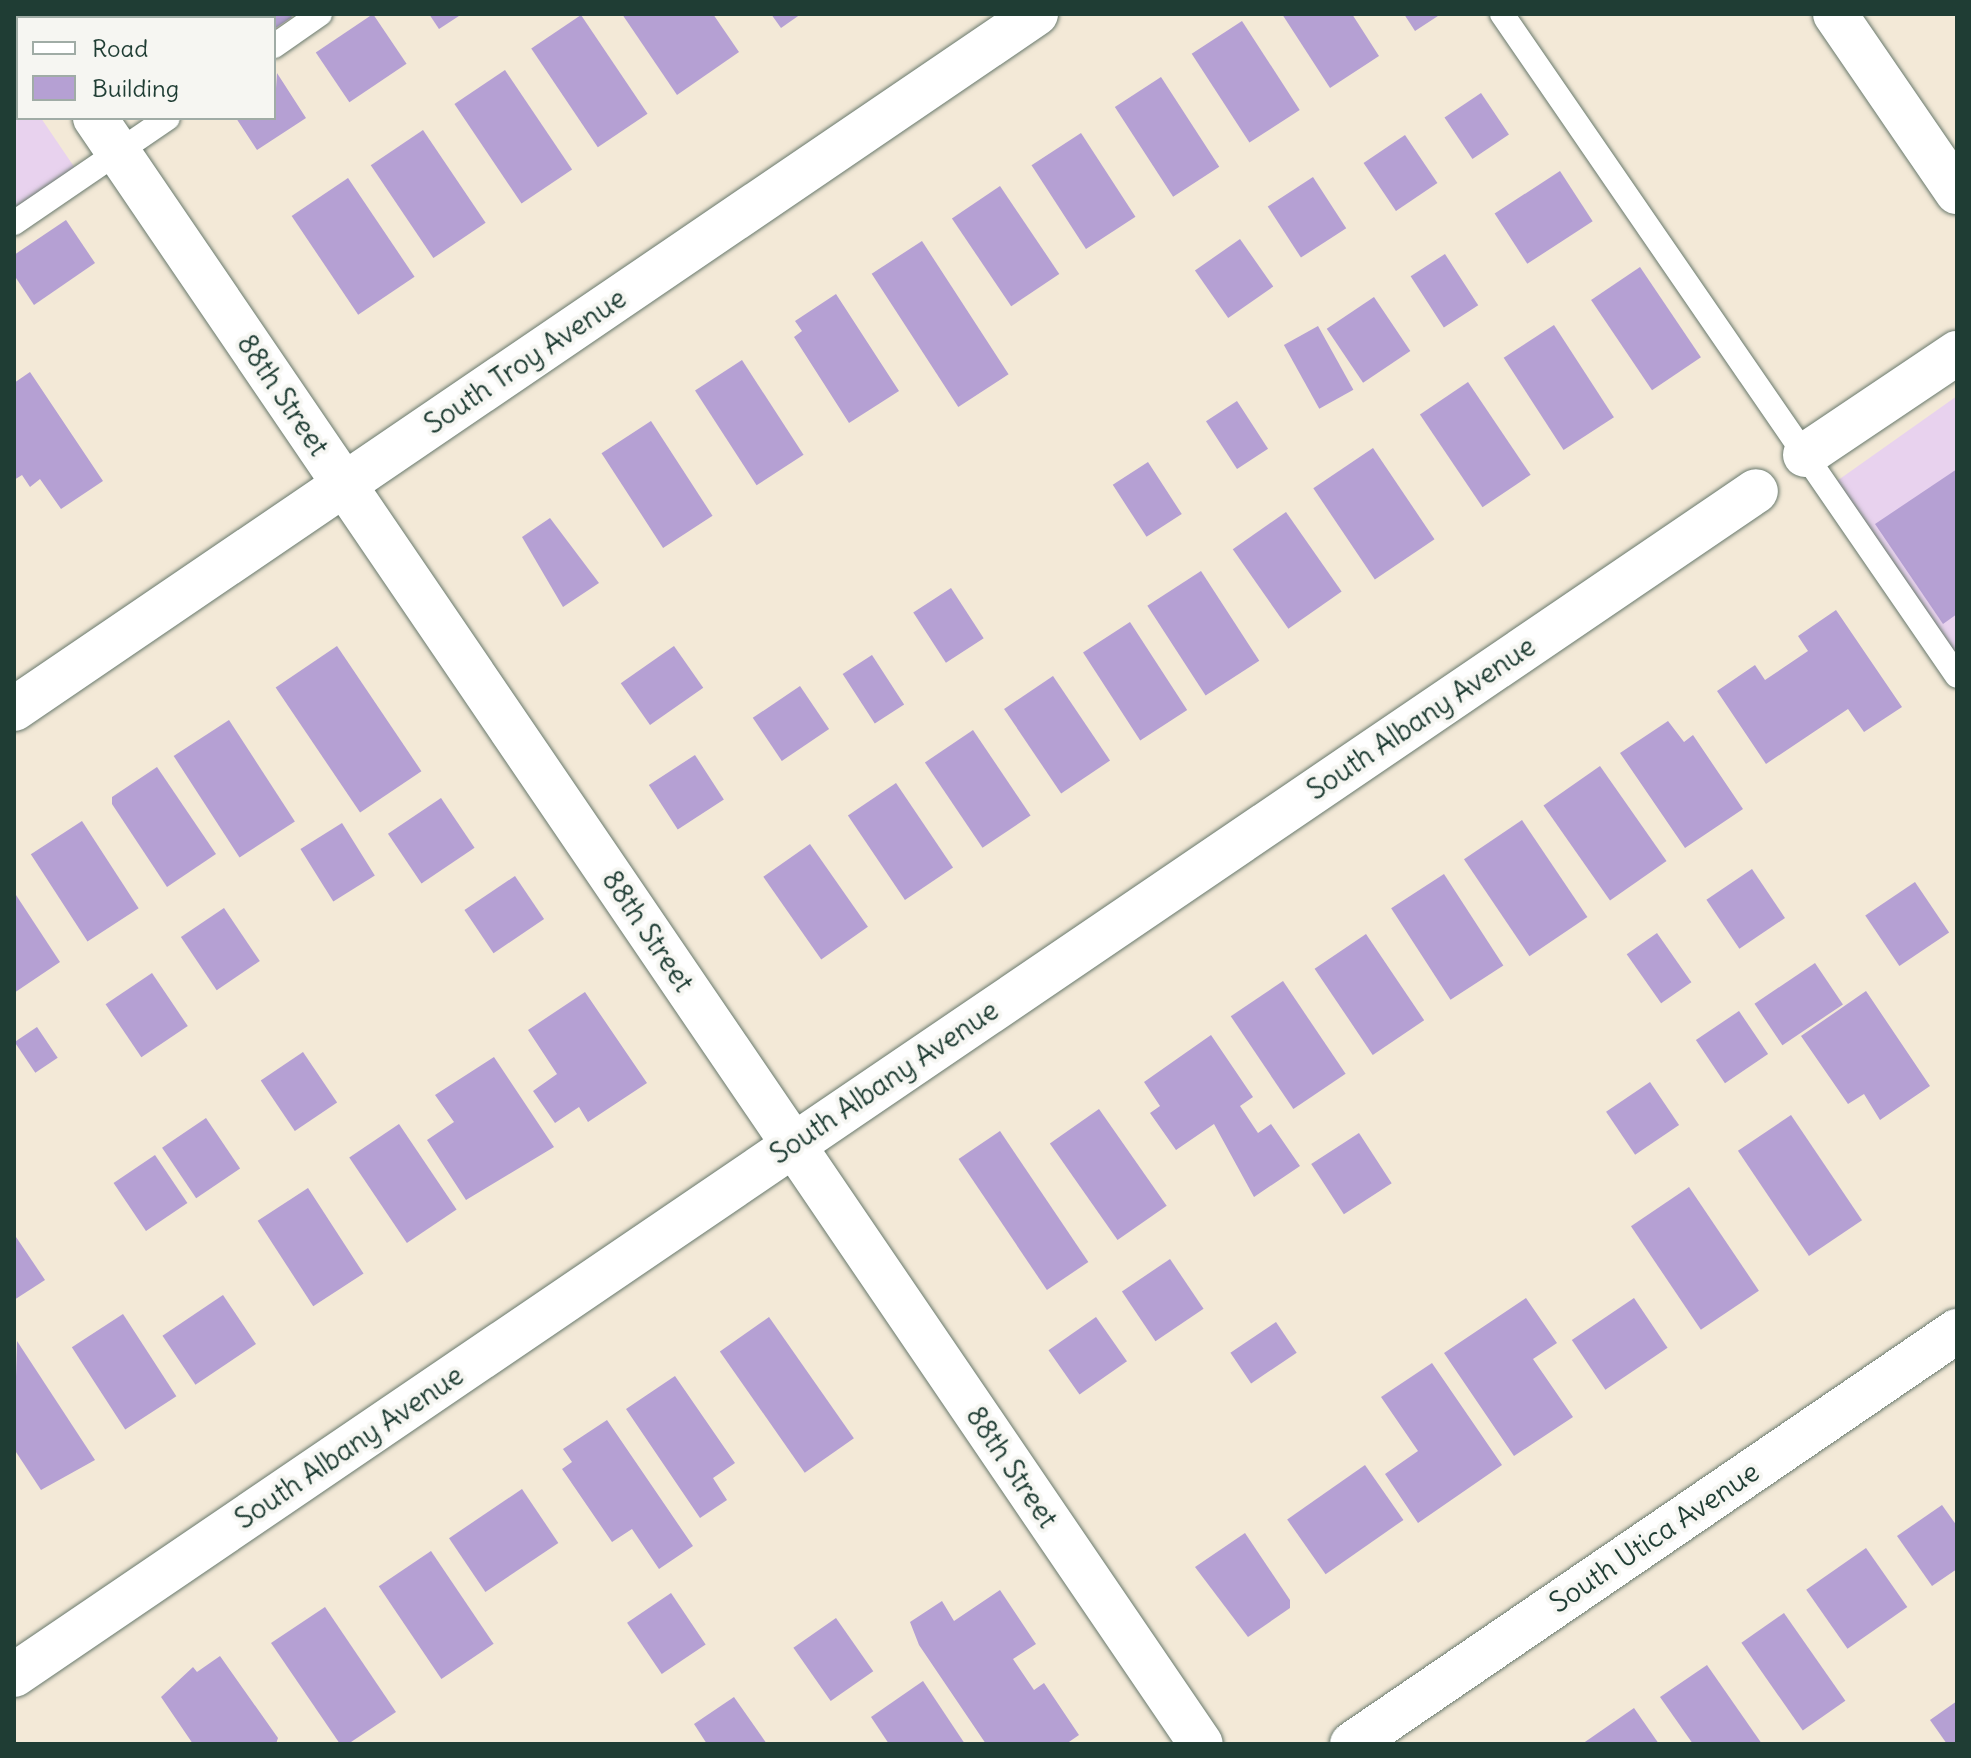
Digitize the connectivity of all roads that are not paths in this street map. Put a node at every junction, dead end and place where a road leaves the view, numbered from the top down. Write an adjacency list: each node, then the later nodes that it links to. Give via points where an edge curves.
1 (320, 14): 5 (lane)
2 (1036, 14): 12 (street, South Troy Avenue)
3 (1502, 14): 11 (lane)
4 (1835, 14): 8 (street)
5 (276, 45)
6 (161, 120): 7 (lane)
7 (106, 135): 9 (lane); 12 (street, 88th Street)
8 (1957, 192)
9 (14, 223)
10 (1957, 353): 11 (street)
11 (1805, 455): 14 (lane)
12 (344, 484): 15 (street, South Troy Avenue); 16 (street, 88th Street)
13 (1756, 491): 16 (street, South Albany Avenue)
14 (1957, 676)
15 (14, 709)
16 (793, 1144): 18 (street, South Albany Avenue); 19 (street, 88th Street)
17 (1957, 1331): 20 (street, South Utica Avenue)
18 (14, 1675)
19 (1201, 1744)
20 (1352, 1744)

